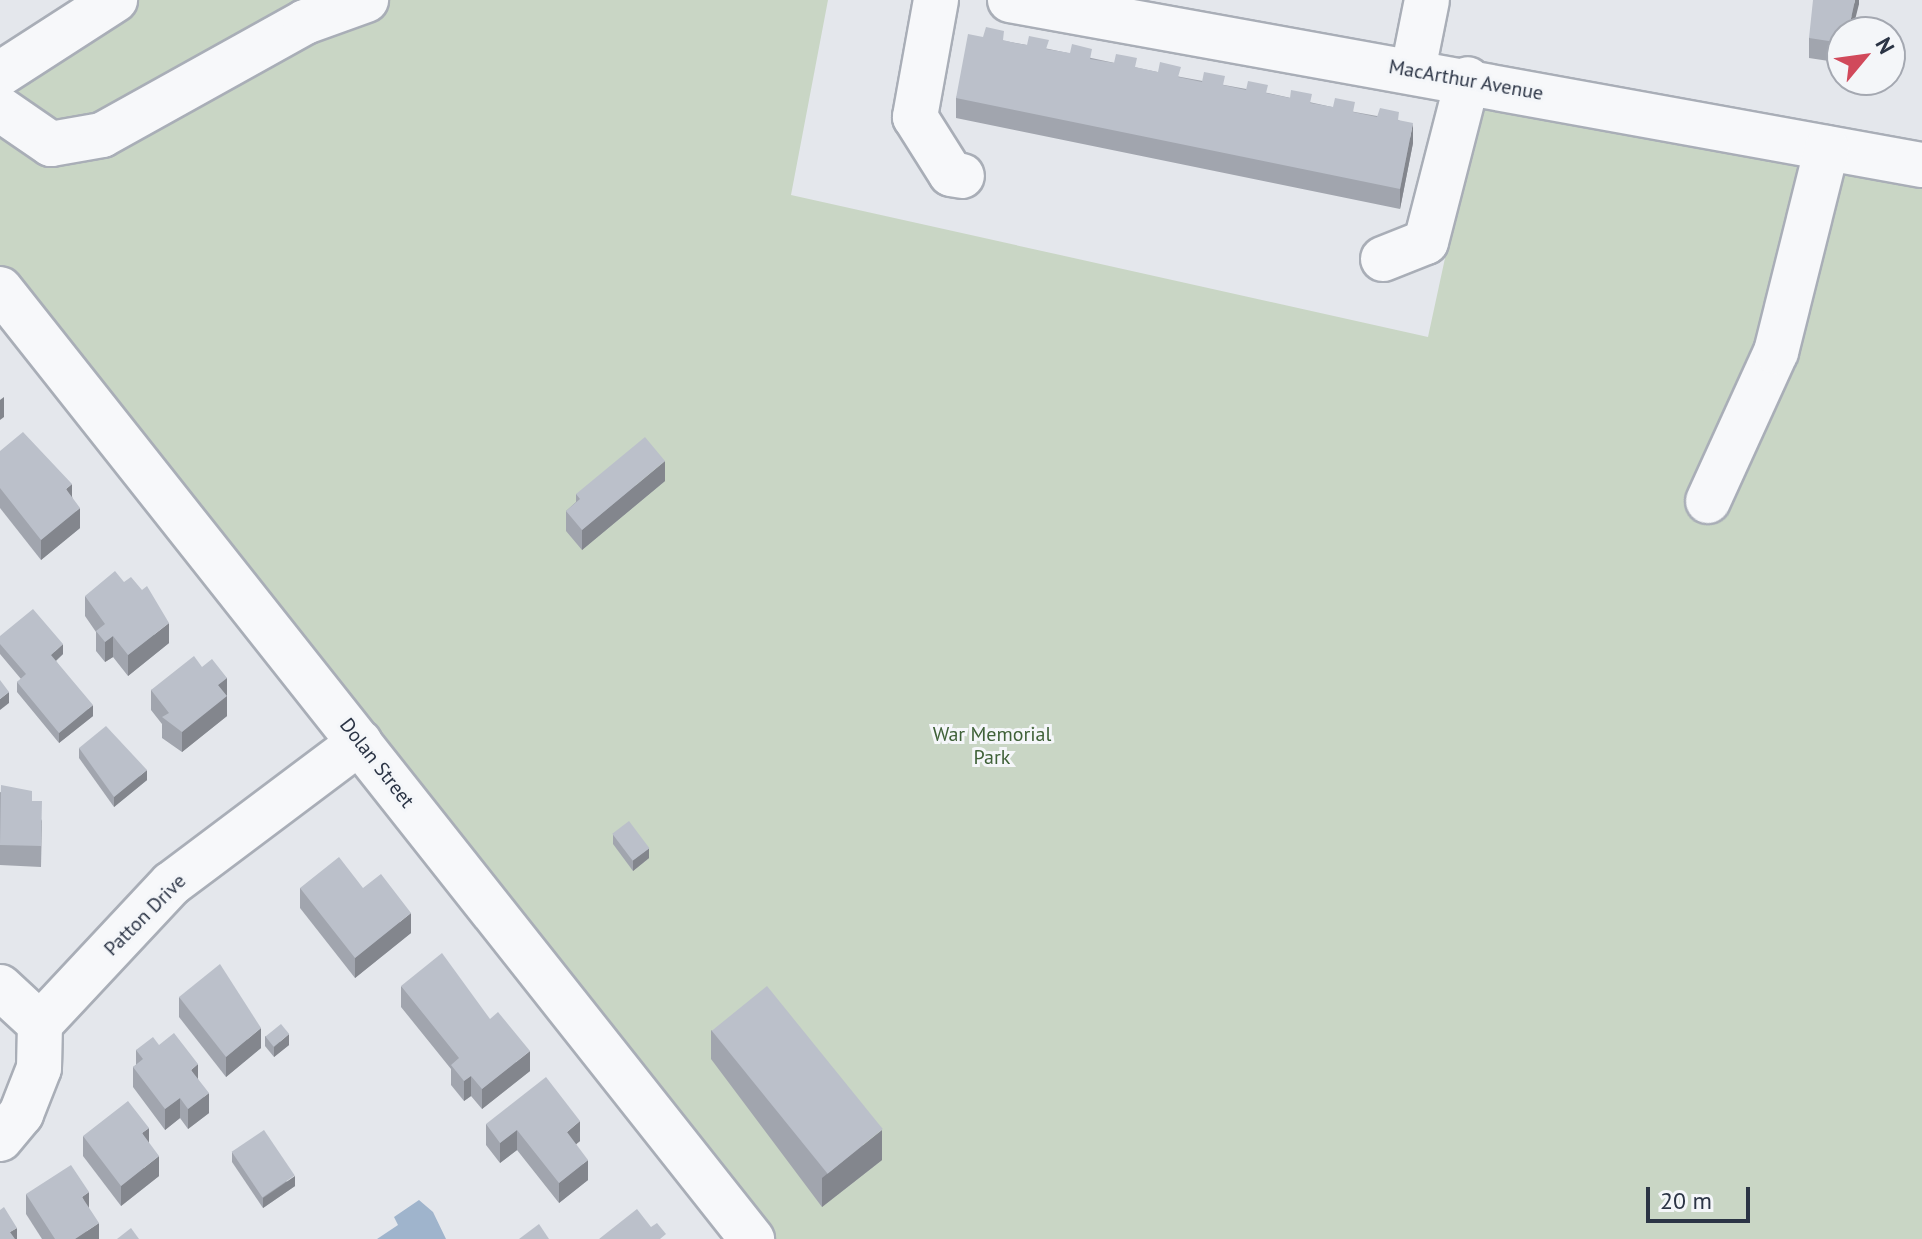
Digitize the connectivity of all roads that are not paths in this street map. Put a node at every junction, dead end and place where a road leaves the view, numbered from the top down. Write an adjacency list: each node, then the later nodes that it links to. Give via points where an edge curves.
1 (115, 0): 7 (street)
2 (366, 0): 9 (street, via 305,22 102,135 51,144)
3 (936, 0): 12 (street, via 915,117 951,174)
4 (1010, 0): 6 (street, MacArthur Avenue)
5 (1427, 0): 6 (street)
6 (1413, 70): 8 (street, MacArthur Avenue)
7 (0, 74)
8 (1468, 79): 10 (street, MacArthur Avenue); 13 (street, via 1426,242)
9 (0, 109)
10 (1827, 148): 11 (street, MacArthur Avenue); 15 (street, via 1776,352)
11 (1922, 165)
12 (962, 176)
13 (1383, 259)
14 (0, 289): 16 (street, Dolan Street)
15 (1708, 501)
16 (360, 742): 18 (street, Patton Drive, via 171,884); 20 (street, Dolan Street)
17 (0, 987): 18 (street)
18 (40, 1024): 19 (street, via 39,1068 21,1114)
19 (0, 1139)
20 (752, 1239)

